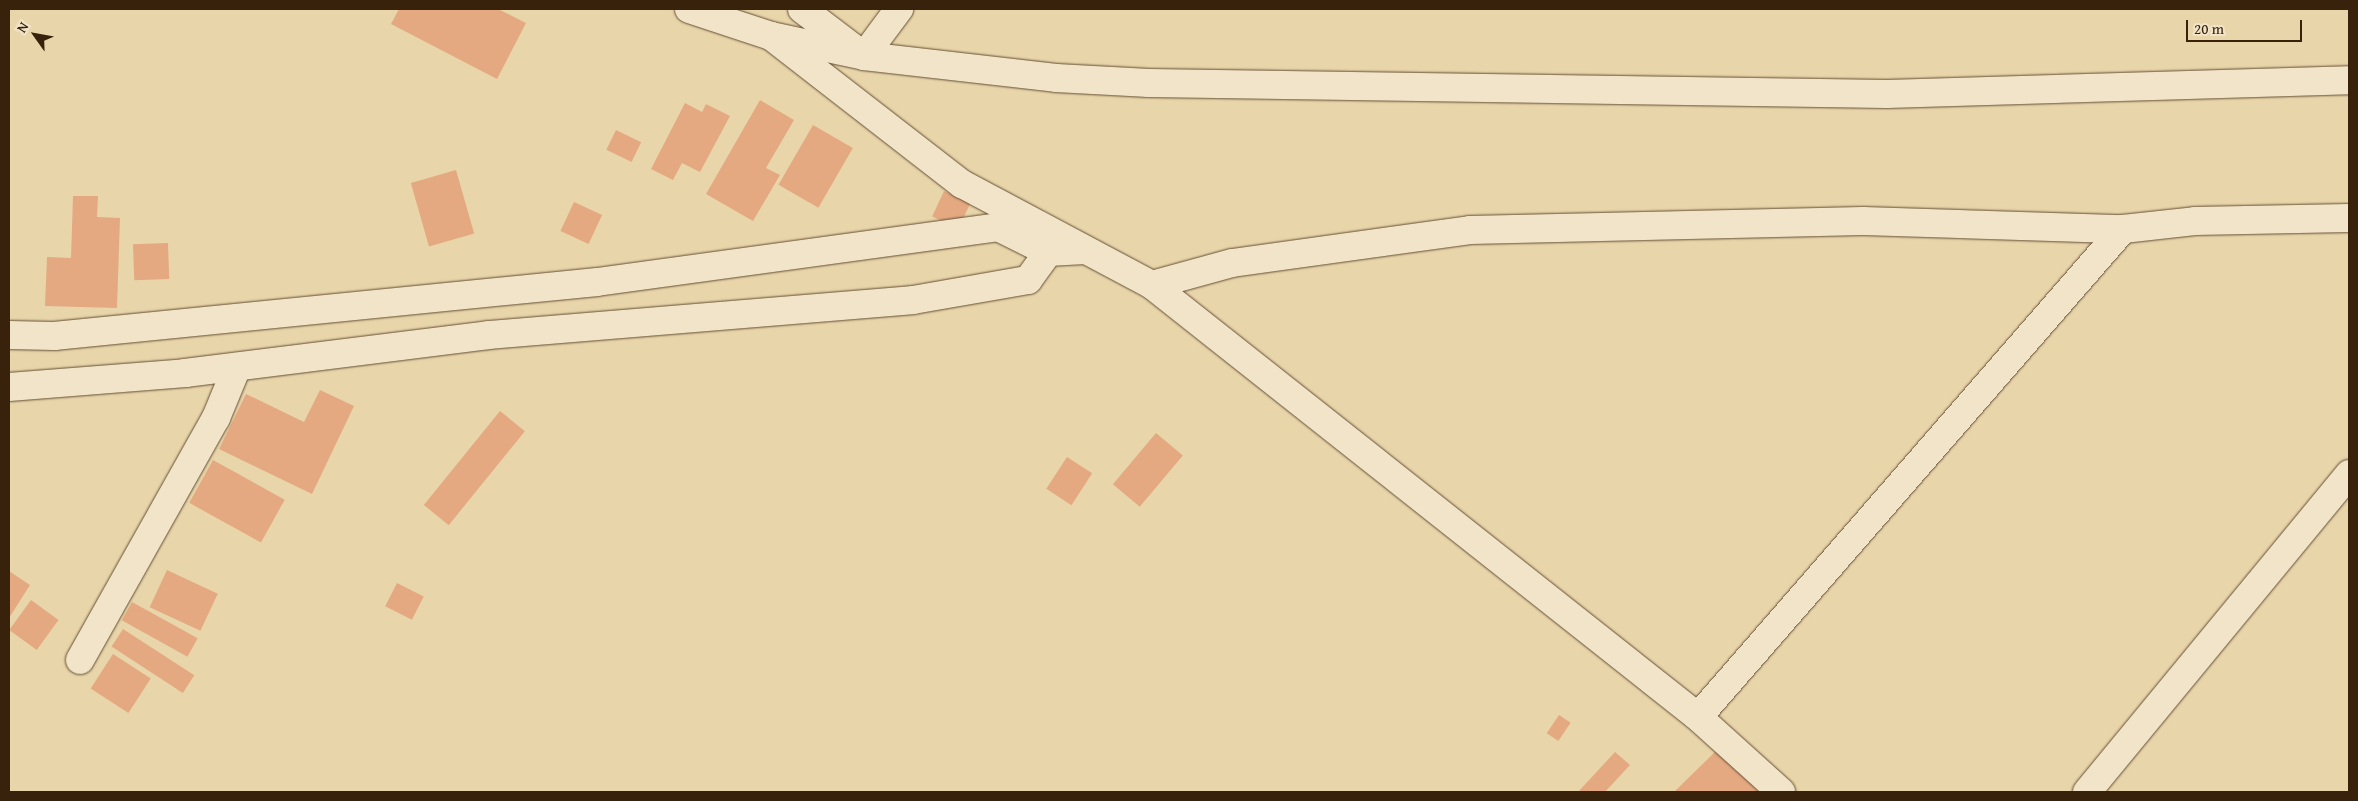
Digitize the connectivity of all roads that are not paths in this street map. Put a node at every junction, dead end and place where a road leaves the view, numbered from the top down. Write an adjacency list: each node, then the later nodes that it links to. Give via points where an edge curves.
1 (689, 9): 4 (street)
2 (802, 9): 5 (street)
3 (899, 9): 5 (street)
4 (771, 36): 5 (street); 9 (street, via 962,184)
5 (864, 56): 6 (street, via 1056,78 1338,88 1887,94)
6 (2349, 80)
7 (2349, 218): 8 (street, via 2195,221)
8 (2123, 229): 11 (street, via 1862,221 1470,230 1232,263); 17 (street)
9 (1085, 250): 10 (street); 11 (street)
10 (1048, 252): 12 (street, via 998,227 578,284 54,336); 13 (street, via 1028,280 913,300 489,335)
11 (1152, 285): 17 (street)
12 (9, 335)
13 (237, 367): 14 (street); 16 (street, via 216,418)
14 (9, 387)
15 (2349, 474): 19 (street)
16 (80, 660)
17 (1698, 717): 18 (street)
18 (1781, 792)
19 (2086, 792)

